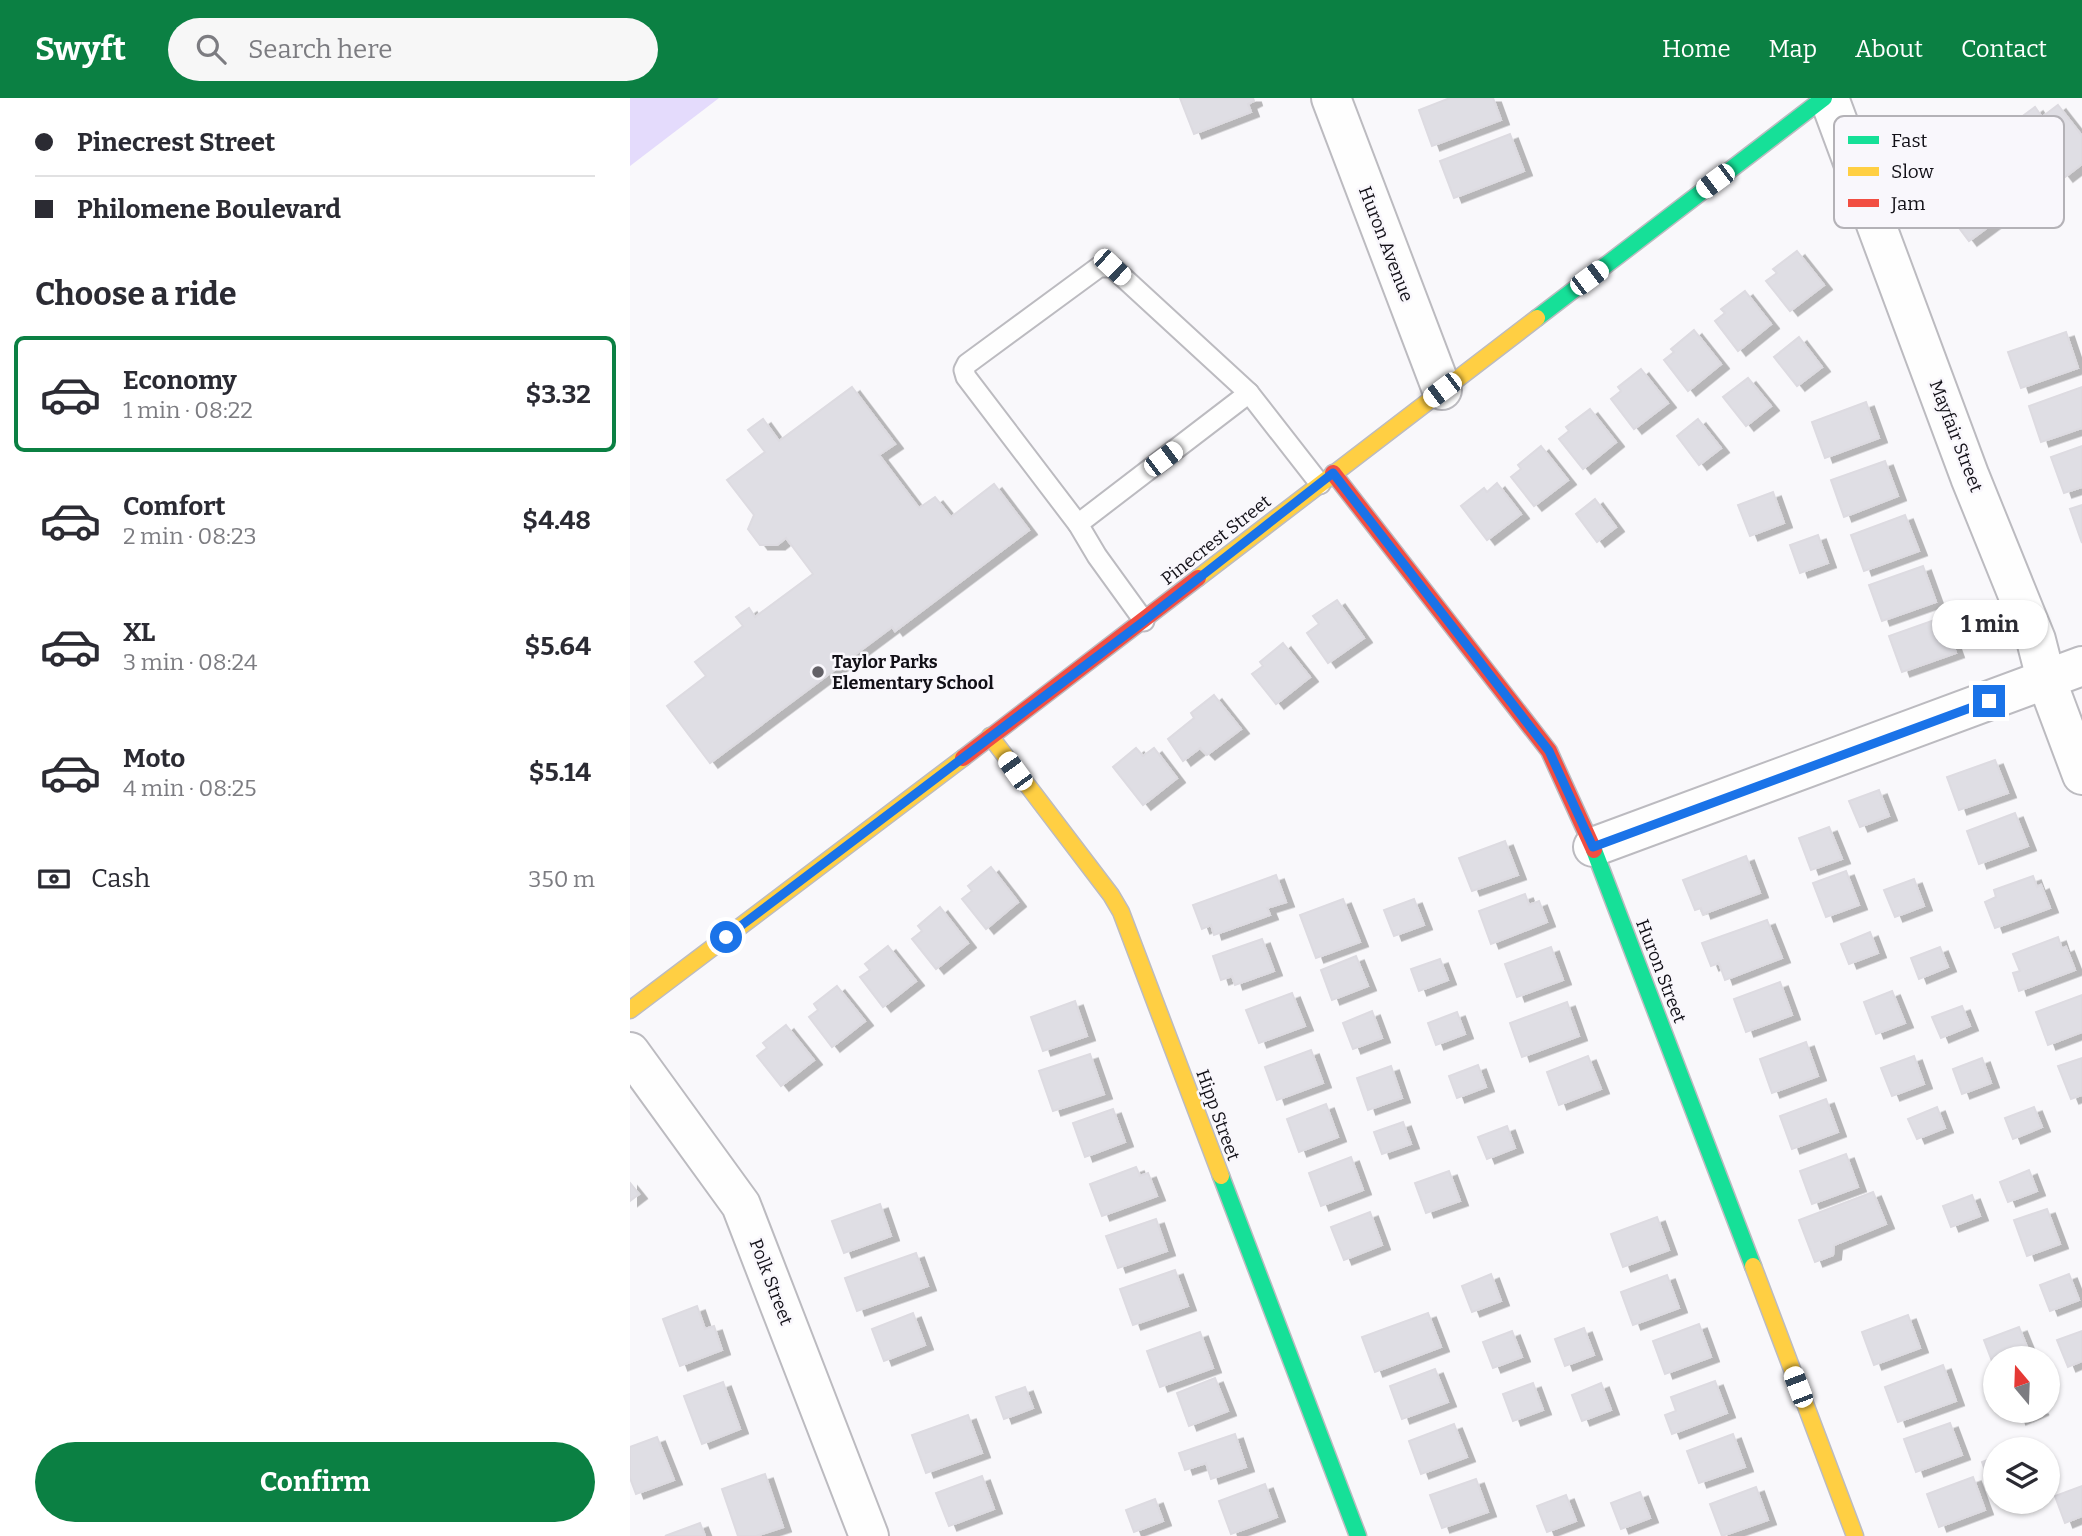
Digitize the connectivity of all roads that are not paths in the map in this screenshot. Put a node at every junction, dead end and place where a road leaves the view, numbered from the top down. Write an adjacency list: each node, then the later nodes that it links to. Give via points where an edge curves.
1 (1331, 98): 5 (street, Huron Avenue)
2 (1826, 98): 3 (street, Mayfair Street); 5 (street, Pinecrest Street)
3 (1834, 119)
4 (1875, 228): 11 (street, Mayfair Street, via 2036,640)
5 (1442, 390): 7 (street, Pinecrest Street)
6 (1249, 393): 7 (lane); 8 (lane); 8 (lane, via 1106,266 967,364 965,376)
7 (1327, 479): 9 (street, Pinecrest Street); 14 (street, Huron Street, via 1549,751)
8 (1078, 524): 9 (lane)
9 (1144, 621): 12 (street, Pinecrest Street)
10 (2082, 666): 11 (street)
11 (2046, 679): 13 (street, Mayfair Street); 14 (street)
12 (990, 736): 15 (street, Pinecrest Street); 18 (street, Hipp Street, via 1121,912)
13 (2082, 775)
14 (1593, 847): 19 (street, Huron Street)
15 (630, 1010)
16 (630, 1052): 17 (street, Polk Street, via 741,1205)
17 (869, 1536)
18 (1358, 1536)
19 (1855, 1536)

